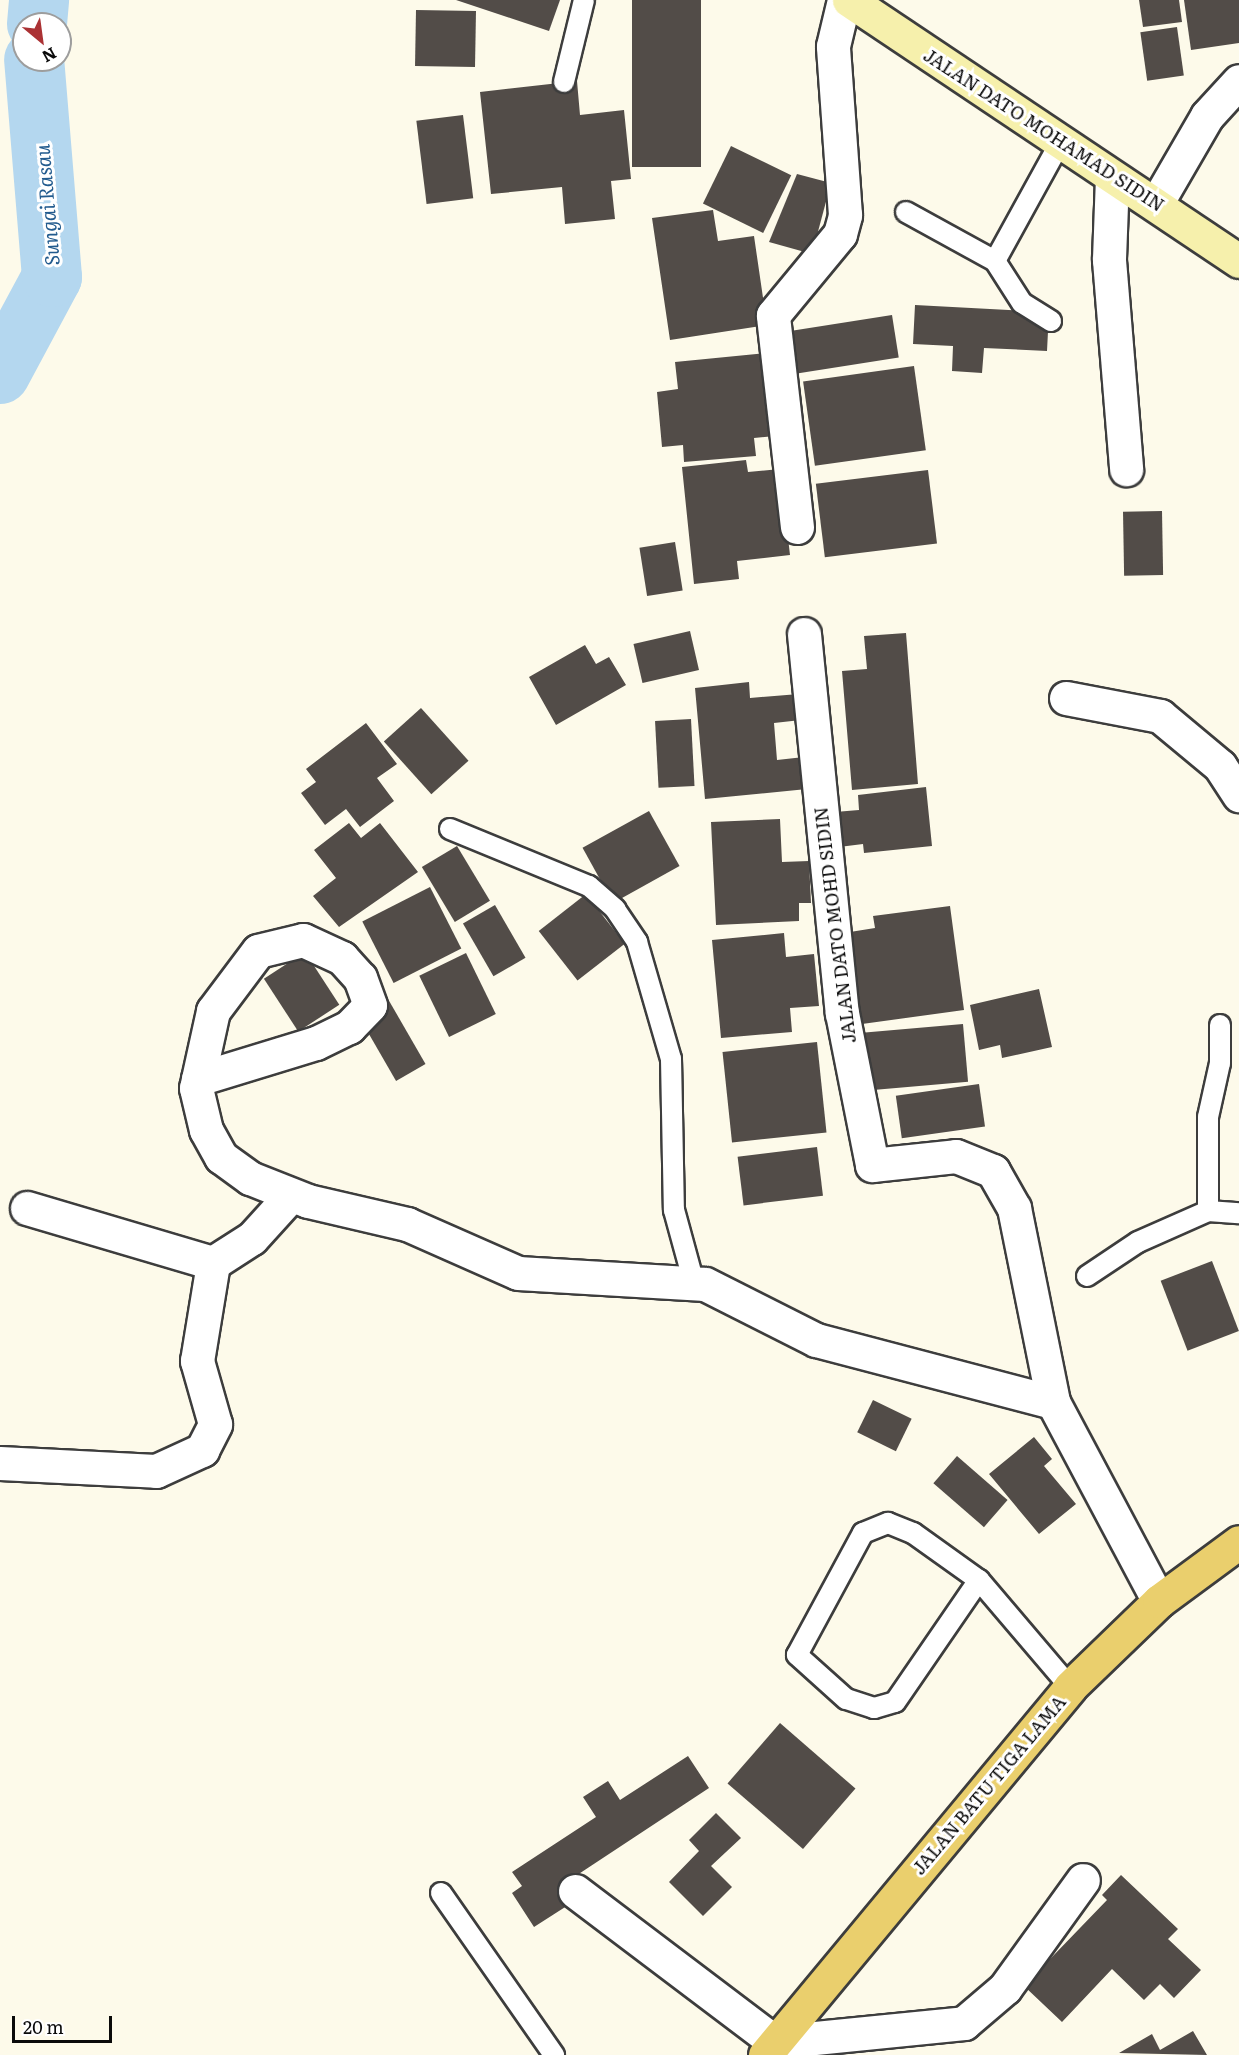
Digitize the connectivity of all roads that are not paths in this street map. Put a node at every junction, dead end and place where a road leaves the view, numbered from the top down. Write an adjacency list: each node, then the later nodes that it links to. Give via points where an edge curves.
1 (584, 0): 5 (lane)
2 (844, 0): 14 (street, via 833,46 845,215 840,234 773,315)
3 (849, 0): 6 (main road, JALAN DATO MOHAMAD SIDIN)
4 (1239, 81): 8 (street, via 1207,116)
5 (564, 82)
6 (1060, 143): 7 (main road, JALAN DATO MOHAMAD SIDIN); 10 (lane)
7 (1112, 177): 8 (main road, JALAN DATO MOHAMAD SIDIN); 13 (street, via 1109,260)
8 (1156, 204): 11 (main road, JALAN DATO MOHAMAD SIDIN)
9 (906, 212): 10 (lane)
10 (995, 261): 12 (lane, via 1022,303)
11 (1239, 261)
12 (1051, 321)
13 (1126, 469)
14 (796, 527)
15 (804, 634): 28 (street, JALAN DATO MOHD SIDIN, via 843,1012 872,1165 956,1156 993,1171 1014,1208)
16 (1066, 698): 17 (street, via 1160,717 1220,766)
17 (1239, 795)
18 (450, 829): 27 (lane, via 589,886 615,909 637,942 671,1059 674,1210)
19 (1220, 1025): 23 (lane, via 1220,1063 1208,1117)
20 (198, 1079): 20 (street, via 213,1011 258,951 303,940 342,958 360,978 370,1005 349,1027); 21 (street, via 206,1131 221,1157 250,1178)
21 (291, 1195): 25 (street, via 252,1238); 27 (street, via 407,1224 518,1273)
22 (27, 1209): 25 (street)
23 (1208, 1210): 24 (lane); 26 (lane, via 1138,1242)
24 (1239, 1213)
25 (213, 1263): 29 (street, via 197,1361 215,1424 202,1450 156,1471)
26 (1087, 1276)
27 (694, 1284): 28 (street, via 816,1340)
28 (1053, 1402): 32 (street, JALAN DATO MOHD SIDIN)
29 (0, 1462)
30 (1239, 1542): 32 (main road, JALAN BATU TIGA LAMA)
31 (979, 1580): 31 (lane, via 895,1702 874,1708 846,1699 797,1655 863,1533 888,1523 913,1533); 33 (lane)
32 (1159, 1601): 33 (main road, JALAN BATU TIGA LAMA)
33 (1070, 1687): 37 (main road, JALAN BATU TIGA LAMA)
34 (1083, 1880): 37 (street, via 1005,1988 964,2024)
35 (575, 1891): 37 (street)
36 (441, 1893): 38 (lane)
37 (770, 2048)
38 (554, 2055)

